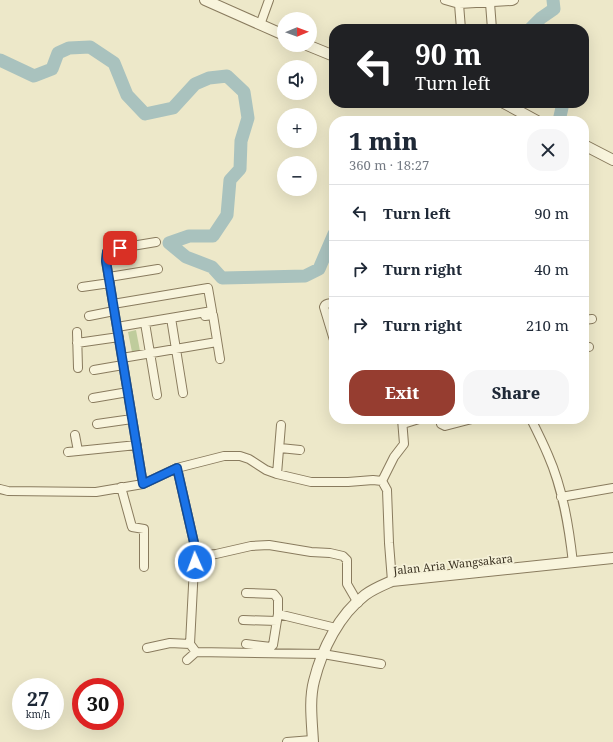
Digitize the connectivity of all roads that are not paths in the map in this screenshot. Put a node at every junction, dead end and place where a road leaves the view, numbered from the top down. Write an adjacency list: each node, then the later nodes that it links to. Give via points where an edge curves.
1 (206, 0): 9 (street)
2 (269, 0): 9 (street)
3 (446, 0): 6 (street)
4 (514, 0): 5 (street)
5 (490, 3): 6 (street); 8 (street)
6 (459, 4): 7 (street)
7 (461, 24)
8 (492, 24)
9 (260, 25): 10 (street)
10 (277, 32)
11 (317, 49): 12 (street)
12 (329, 54)
13 (513, 108): 14 (street)
14 (528, 116)
15 (589, 148): 16 (street)
16 (613, 160)
17 (156, 242): 19 (street, via 108,250 106,261)
18 (158, 268): 19 (street)
19 (109, 280): 20 (street); 22 (street)
20 (82, 287)
21 (329, 303): 26 (street, via 324,307)
22 (114, 308): 23 (street); 24 (street, via 208,288 212,312); 28 (street)
23 (89, 316)
24 (171, 320): 25 (street); 29 (street, via 213,315); 31 (street)
25 (145, 324): 28 (street); 32 (street)
26 (329, 324)
27 (77, 332): 30 (street)
28 (118, 332): 30 (street); 34 (street)
29 (217, 342): 31 (street); 33 (street)
30 (77, 344): 35 (street)
31 (176, 349): 32 (street); 38 (street)
32 (150, 353): 34 (street); 39 (street)
33 (220, 359)
34 (123, 361): 36 (street); 37 (street)
35 (78, 368)
36 (94, 370)
37 (128, 392): 40 (street); 41 (street)
38 (183, 393)
39 (157, 395)
40 (93, 398)
41 (132, 418): 42 (street); 49 (street)
42 (97, 424)
43 (402, 424): 56 (street, via 404,444)
44 (441, 424): 45 (street)
45 (452, 424)
46 (533, 424): 61 (street, via 548,455)
47 (281, 425): 50 (street)
48 (75, 435): 52 (street)
49 (136, 445): 52 (street); 57 (street)
50 (280, 448): 51 (street); 55 (street)
51 (300, 450)
52 (78, 451): 53 (street)
53 (68, 452)
54 (177, 468): 55 (street, via 224,456 240,456); 57 (street); 62 (street)
55 (277, 474): 56 (street, via 311,482)
56 (382, 481): 66 (street, via 387,490)
57 (143, 484): 58 (street)
58 (121, 487): 60 (street, via 96,492); 65 (street, via 132,526 144,529)
59 (613, 488): 61 (street)
60 (0, 489)
61 (561, 497): 64 (street)
62 (196, 556): 68 (street, via 269,545 334,553 347,560 347,584); 72 (street)
63 (613, 558): 64 (street, Jalan Aria Wangsakara)
64 (573, 563): 66 (street, Jalan Aria Wangsakara)
65 (144, 568)
66 (392, 581): 68 (street, Jalan Aria Wangsakara, via 370,592)
67 (246, 593): 69 (street, via 274,594 278,599)
68 (358, 602): 71 (street, Jalan Aria Wangsakara)
69 (278, 618): 70 (street); 71 (street); 73 (street, via 271,647)
70 (243, 620)
71 (336, 628): 76 (street, Jalan Aria Wangsakara)
72 (190, 644): 74 (street, via 170,643); 75 (street)
73 (246, 644)
74 (147, 648)
75 (196, 652): 76 (street); 77 (street)
76 (323, 654): 78 (street); 79 (street, Jalan Aria Wangsakara, via 314,681)
77 (187, 660)
78 (381, 664)
79 (313, 741): 80 (street)
80 (287, 742)

